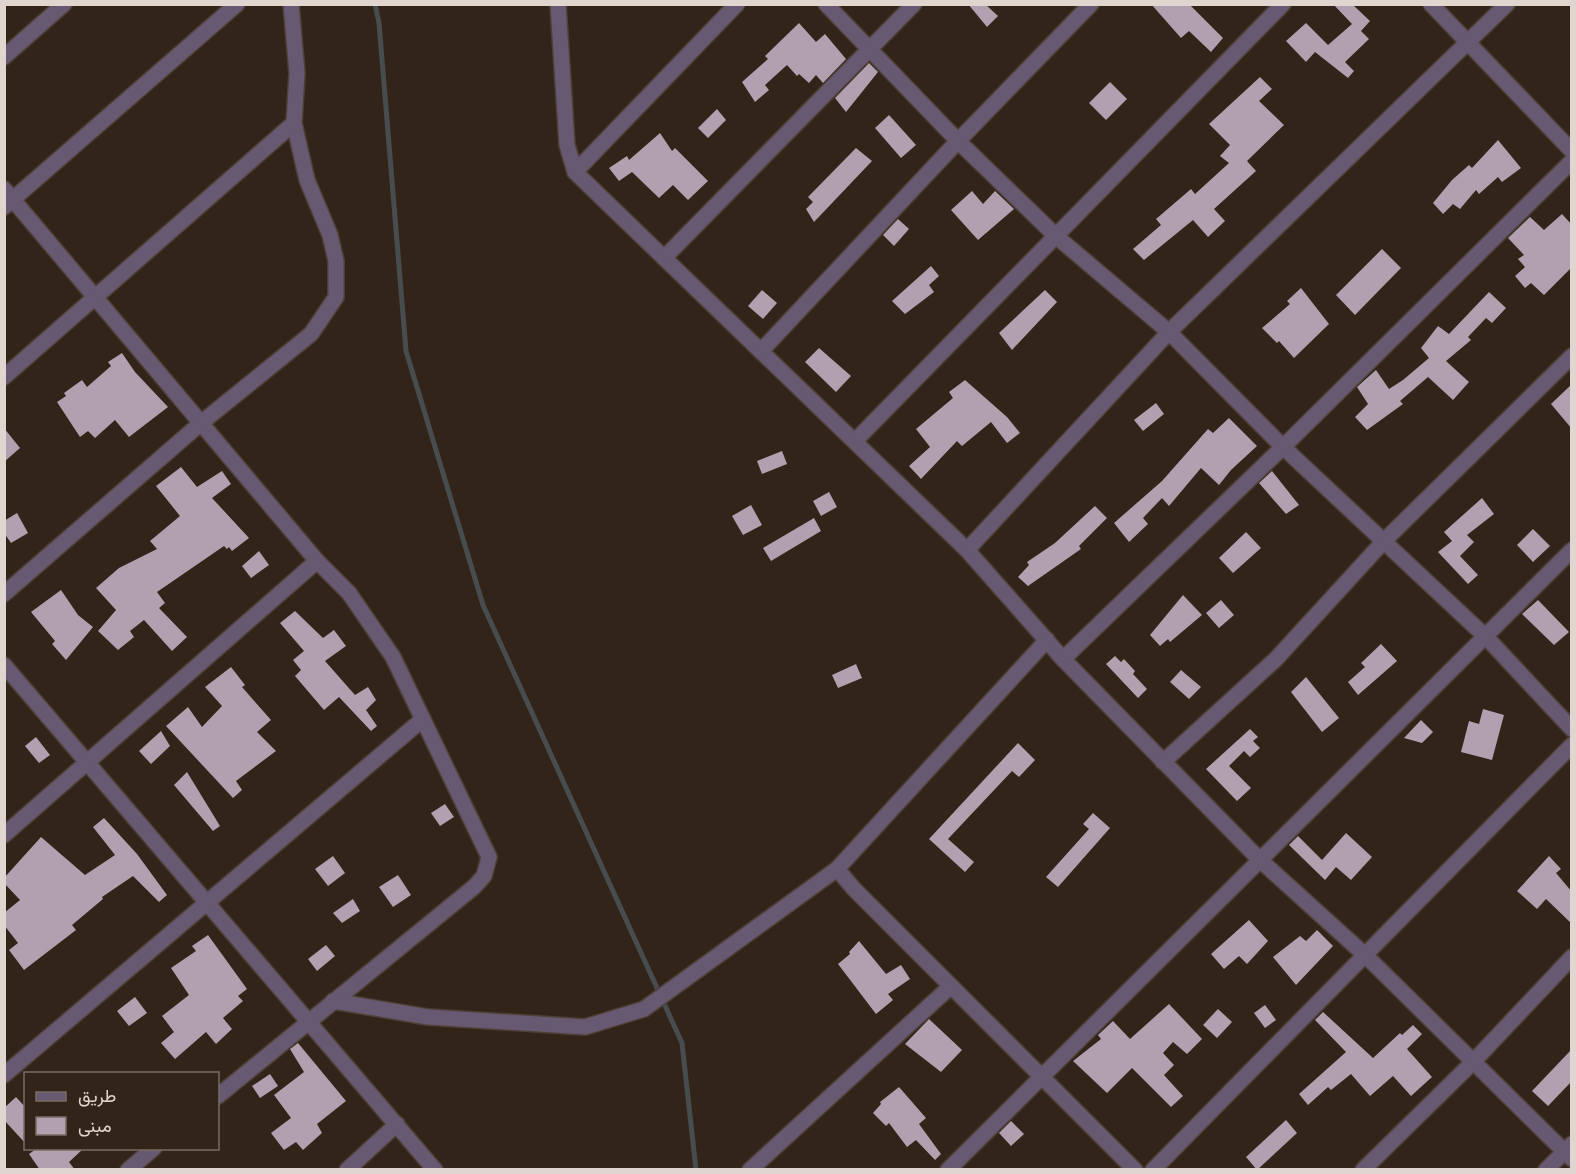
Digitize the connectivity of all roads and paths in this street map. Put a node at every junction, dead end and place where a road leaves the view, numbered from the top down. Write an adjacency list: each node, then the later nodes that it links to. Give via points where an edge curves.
1 (64, 4): 14 (street)
2 (291, 4): 15 (street, via 297,73)
3 (558, 4): 19 (street, via 566,136)
4 (737, 4): 19 (street)
5 (826, 4): 13 (street)
6 (914, 4): 13 (street)
7 (1091, 4): 16 (street)
8 (1283, 4): 21 (street)
9 (1431, 4): 12 (street)
10 (1507, 4): 12 (street)
11 (230, 7): 20 (street)
12 (1470, 42): 17 (street); 24 (street)
13 (870, 49): 16 (street); 22 (street)
14 (4, 57)
15 (294, 123): 23 (street); 28 (street, via 306,180 330,235 336,297 311,334)
16 (958, 141): 21 (street); 25 (street)
17 (1572, 151)
18 (1572, 161): 30 (street)
19 (575, 172): 22 (street)
20 (7, 199): 23 (street)
21 (1057, 237): 24 (street); 29 (street)
22 (664, 258): 25 (street)
23 (94, 297): 27 (street); 28 (street)
24 (1169, 332): 30 (street); 32 (street)
25 (761, 351): 29 (street)
26 (1572, 356): 31 (street)
27 (4, 377)
28 (201, 423): 34 (street); 35 (street)
29 (855, 441): 32 (street)
30 (1283, 447): 31 (street); 38 (street)
31 (1384, 541): 36 (street); 44 (street, via 1276,659)
32 (967, 550): 37 (street)
33 (1572, 550): 36 (street)
34 (317, 561): 40 (street, via 349,593 376,630); 43 (street)
35 (4, 594)
36 (1486, 637): 41 (street); 46 (street)
37 (1047, 640): 38 (street); 47 (street)
38 (1063, 659): 44 (street)
39 (4, 665): 43 (street)
40 (423, 718): 48 (street); 52 (street, via 489,857 484,876)
41 (1572, 729)
42 (1572, 745): 49 (street)
43 (87, 762): 45 (street); 48 (street)
44 (1163, 762): 46 (street)
45 (4, 834)
46 (1261, 861): 49 (street); 56 (street)
47 (837, 869): 51 (street); 52 (street, via 644,1009 613,1020 585,1027 428,1017)
48 (208, 903): 53 (street); 55 (street)
49 (1365, 955): 54 (street); 67 (street)
50 (1572, 957): 54 (street)
51 (951, 986): 56 (street); 64 (street)
52 (333, 1000): 53 (street)
53 (308, 1021): 57 (street); 58 (street)
54 (1472, 1063): 60 (street); 68 (street)
55 (4, 1075)
56 (1041, 1076): 65 (street); 66 (street)
57 (219, 1095)
58 (397, 1124): 62 (street); 63 (street)
59 (153, 1150): 61 (street)
60 (1569, 1152): 69 (street)
61 (128, 1170)
62 (347, 1170)
63 (435, 1170)
64 (750, 1170)
65 (948, 1170)
66 (1135, 1170)
67 (1153, 1170)
68 (1363, 1170)
69 (1546, 1170)

